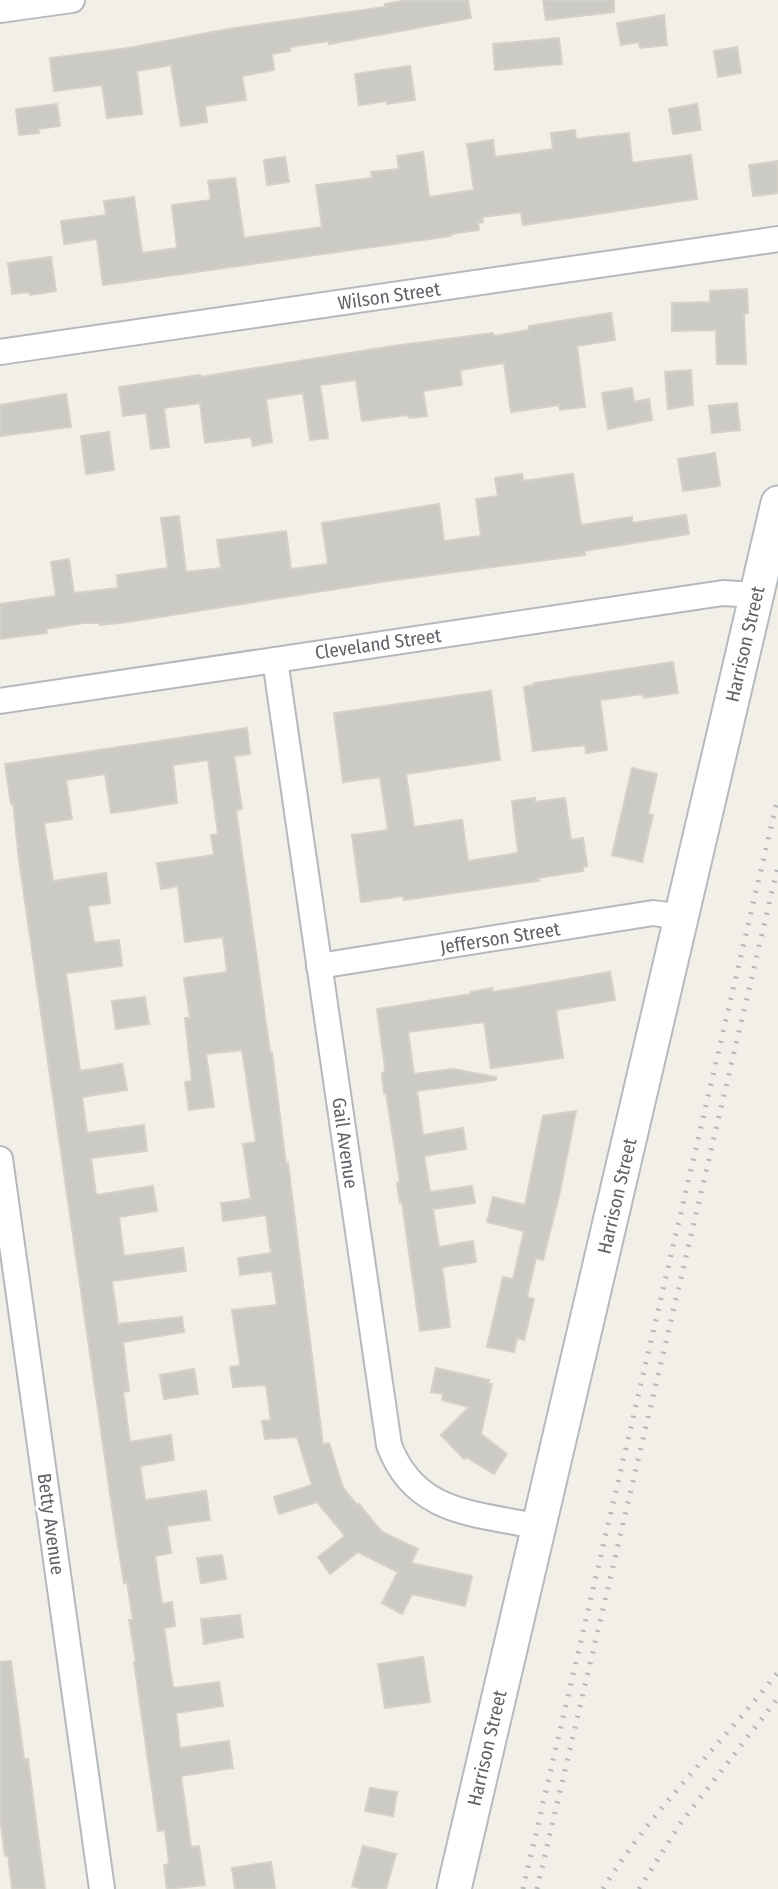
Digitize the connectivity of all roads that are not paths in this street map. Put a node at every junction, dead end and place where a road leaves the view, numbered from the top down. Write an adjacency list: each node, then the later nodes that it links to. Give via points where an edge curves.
1 (72, 0): 2 (street)
2 (0, 10)
3 (778, 239): 4 (street, Wilson Street)
4 (0, 352)
5 (778, 503): 6 (main road, Harrison Street)
6 (756, 595): 7 (street, Cleveland Street, via 723,593); 9 (main road, Harrison Street)
7 (275, 660): 8 (street, Cleveland Street); 10 (street, Gail Avenue)
8 (0, 701)
9 (682, 917): 10 (street, Jefferson Street, via 653,913); 12 (main road, Harrison Street)
10 (319, 967): 12 (street, Gail Avenue, via 389,1445 406,1478 433,1501)
11 (0, 1159): 13 (street, Betty Avenue)
12 (540, 1527): 14 (main road, Harrison Street)
13 (102, 1889)
14 (454, 1889)

